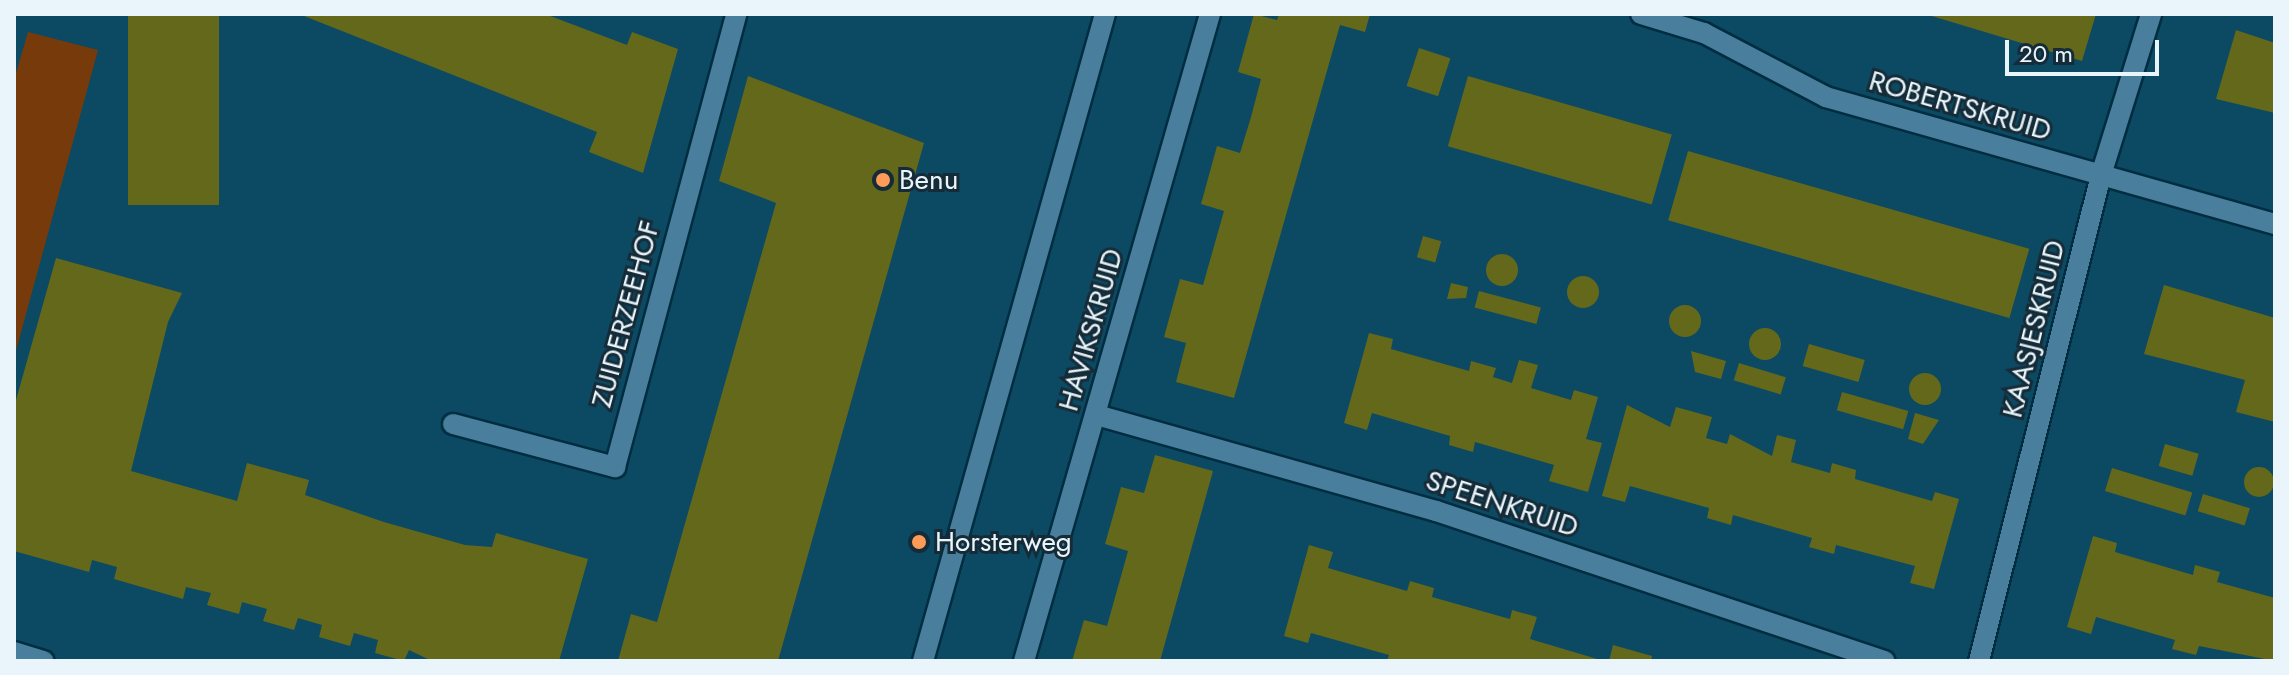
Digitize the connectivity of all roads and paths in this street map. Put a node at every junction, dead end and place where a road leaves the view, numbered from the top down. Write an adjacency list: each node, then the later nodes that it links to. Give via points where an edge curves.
1 (736, 14): 9 (street, ZUIDERZEEHOF, via 615,467)
2 (1105, 14): 12 (street)
3 (1210, 14): 8 (street, HAVIKSKRUID)
4 (1641, 14): 6 (street, ROBERTSKRUID, via 1704,33 1826,97)
5 (2151, 14): 6 (street, KAASJESKRUID)
6 (2101, 175): 7 (street, ROBERTSKRUID); 15 (street, KAASJESKRUID)
7 (2275, 224)
8 (1097, 415): 13 (street, HAVIKSKRUID); 14 (street, SPEENKRUID, via 1436,511)
9 (453, 424)
10 (14, 652): 11 (street)
11 (44, 661)
12 (923, 661)
13 (1024, 661)
14 (1885, 661)
15 (1979, 661)

